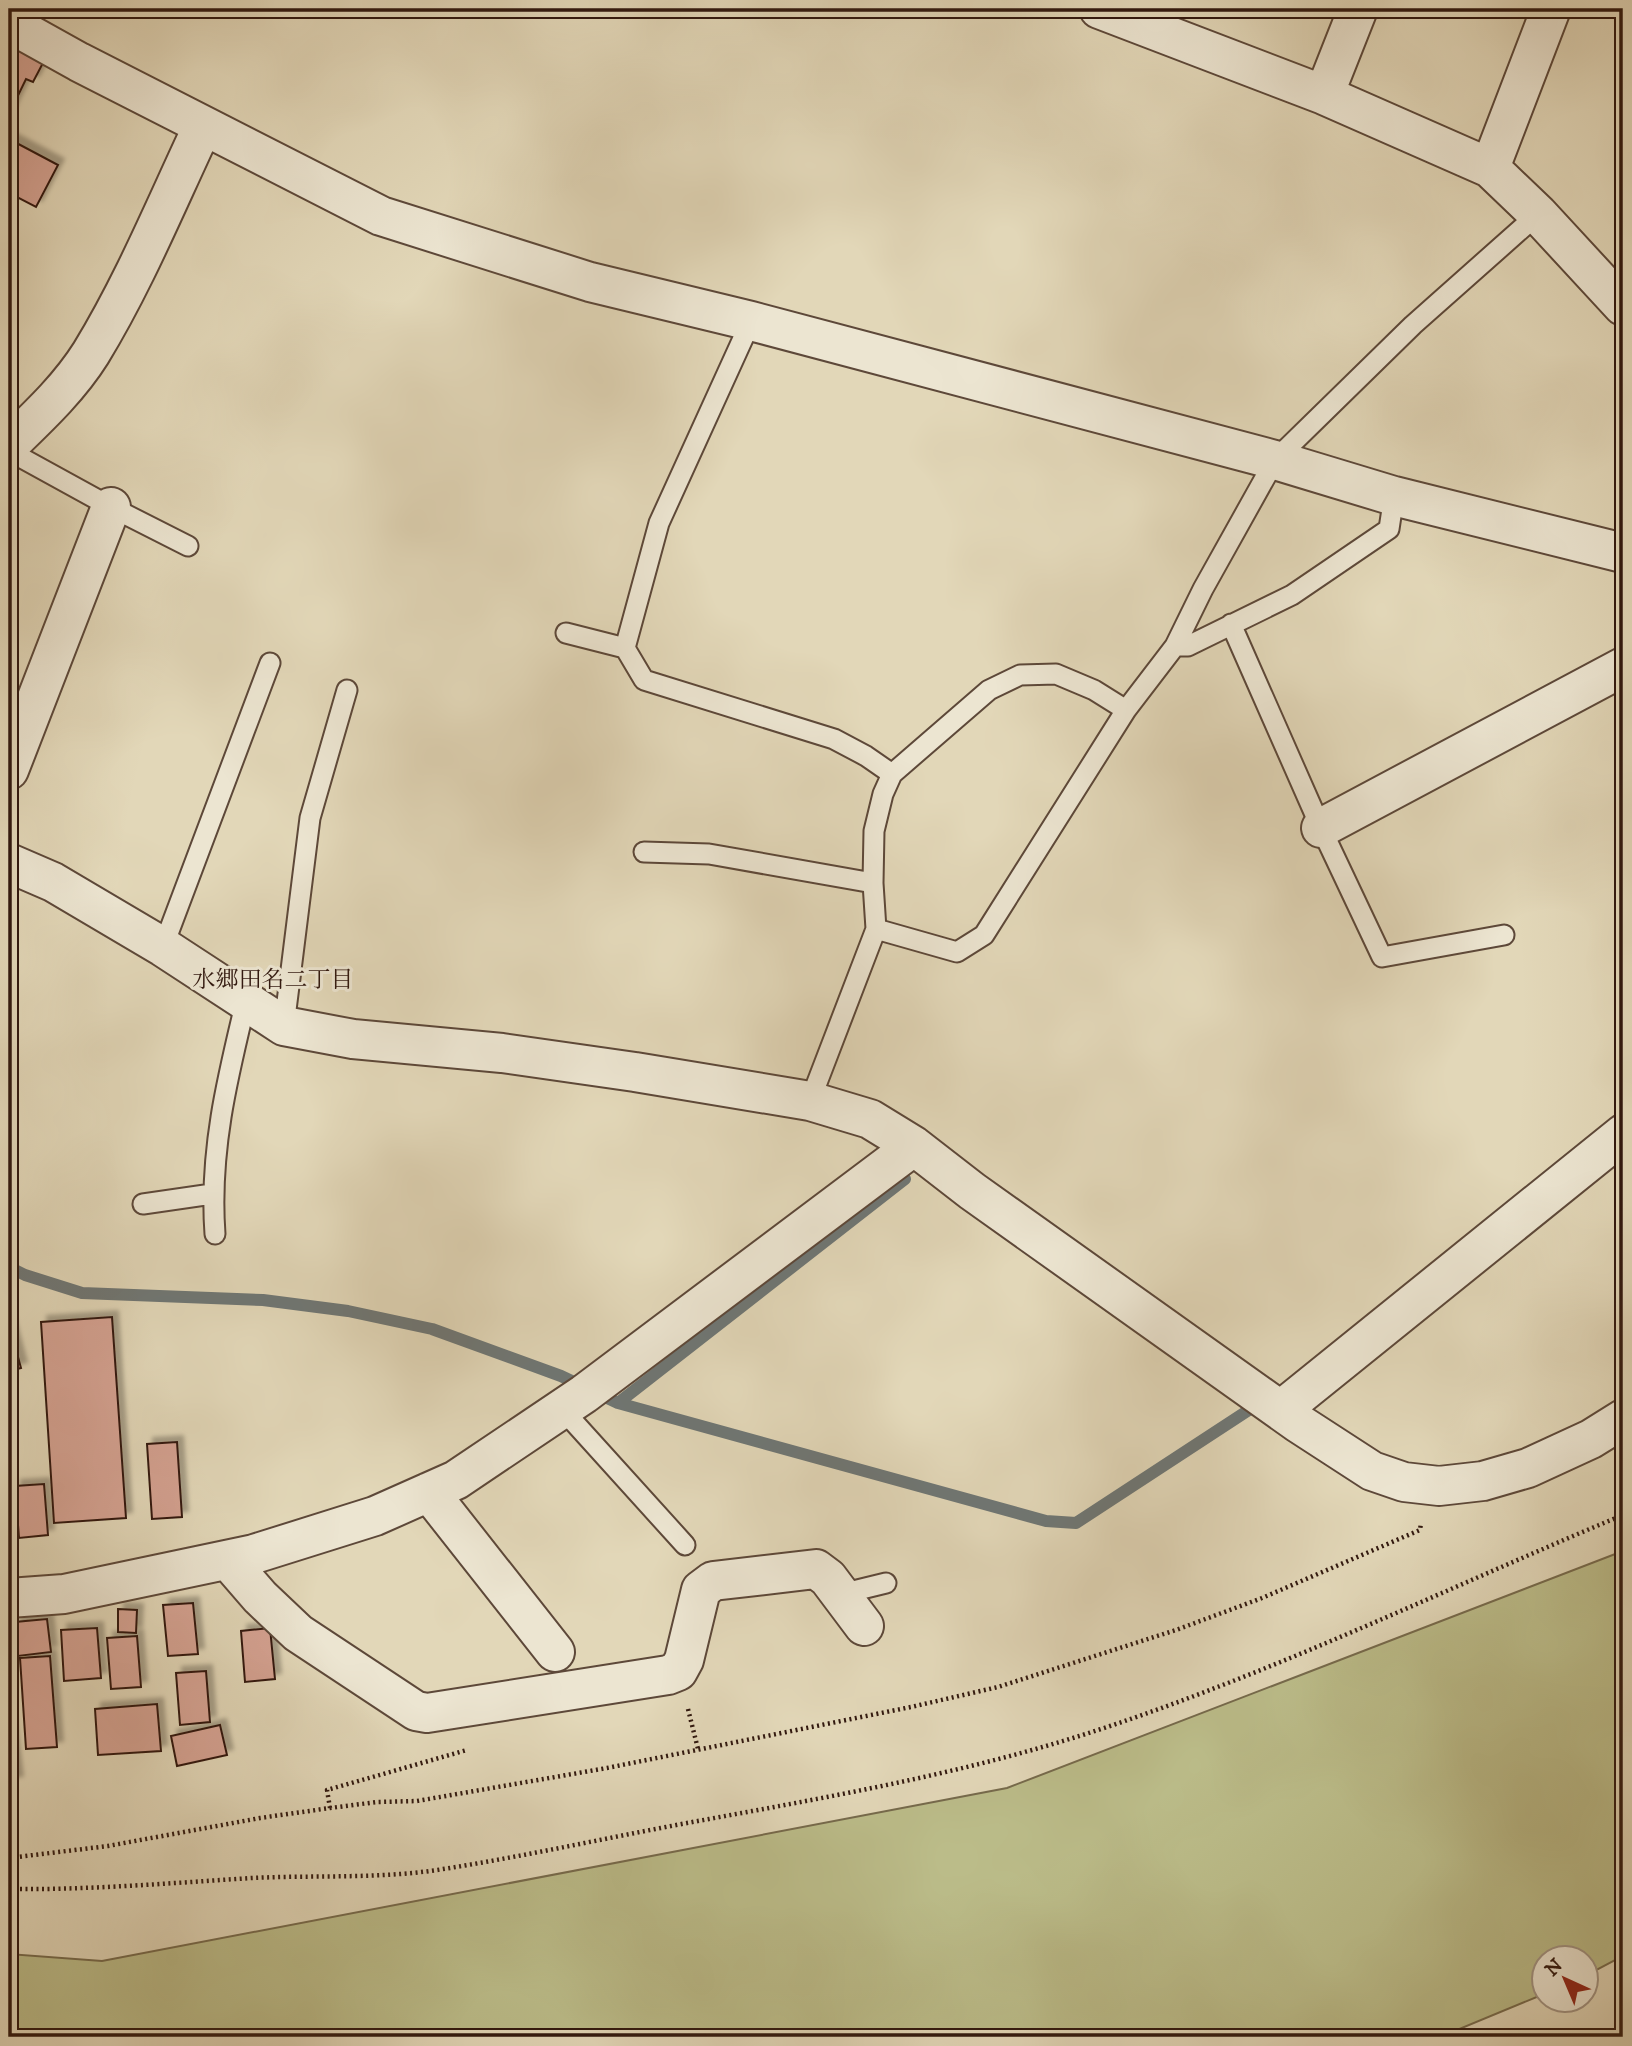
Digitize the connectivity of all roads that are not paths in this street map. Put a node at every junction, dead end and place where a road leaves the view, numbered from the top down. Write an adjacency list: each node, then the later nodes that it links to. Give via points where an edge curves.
1 (1099, 9): 5 (street)
2 (1358, 9): 5 (street)
3 (1551, 9): 7 (street)
4 (21, 21): 6 (street)
5 (1325, 95): 7 (street)
6 (203, 126): 10 (street, via 381,216 590,282); 11 (street, via 127,288 90,354 51,404)
7 (1490, 168): 8 (street)
8 (1538, 214): 9 (street); 13 (lane, via 1413,325)
9 (1623, 306)
10 (751, 321): 13 (street); 21 (lane, via 659,523)
11 (9, 445)
12 (9, 451): 15 (lane)
13 (1275, 460): 14 (street); 20 (lane)
14 (1394, 496): 17 (street); 18 (lane, via 1389,529 1292,595)
15 (111, 507): 16 (lane); 26 (street)
16 (188, 546)
17 (1623, 553)
18 (1231, 624): 20 (lane, via 1188,646); 28 (lane)
19 (566, 633): 21 (lane)
20 (1175, 646): 25 (lane)
21 (625, 648): 27 (lane, via 645,680 834,739)
22 (270, 663): 34 (lane)
23 (1623, 667): 28 (street)
24 (347, 690): 36 (lane, via 310,818)
25 (1126, 710): 27 (lane, via 1056,674 1020,675 989,690); 32 (lane, via 984,935 957,952)
26 (9, 770)
27 (892, 774): 31 (lane, via 874,831)
28 (1321, 828): 33 (lane, via 1382,957)
29 (644, 852): 31 (lane, via 709,855)
30 (9, 863): 34 (street, via 53,881)
31 (873, 884): 32 (lane)
32 (876, 929): 37 (lane)
33 (1504, 935)
34 (163, 947): 35 (street)
35 (246, 1001): 36 (street); 40 (lane, via 218,1131)
36 (284, 1026): 37 (street, via 353,1039 502,1053)
37 (810, 1101): 39 (street, via 870,1119)
38 (1623, 1134): 44 (street)
39 (914, 1146): 43 (street); 44 (street)
40 (212, 1194): 41 (lane); 42 (lane)
41 (143, 1204)
42 (215, 1234)
43 (586, 1392): 46 (street, via 456,1480); 47 (lane)
44 (1281, 1410): 45 (street, via 1372,1471 1404,1482 1439,1486 1483,1481 1528,1468)
45 (1623, 1419)
46 (429, 1492): 48 (street, via 375,1516); 53 (street)
47 (685, 1545)
48 (228, 1560): 50 (street, via 298,1633 416,1711 426,1713 678,1671 701,1590 713,1581 816,1569); 51 (street, via 64,1594)
49 (886, 1583): 50 (lane)
50 (841, 1594): 52 (street)
51 (9, 1598)
52 (864, 1626)
53 (555, 1652)

